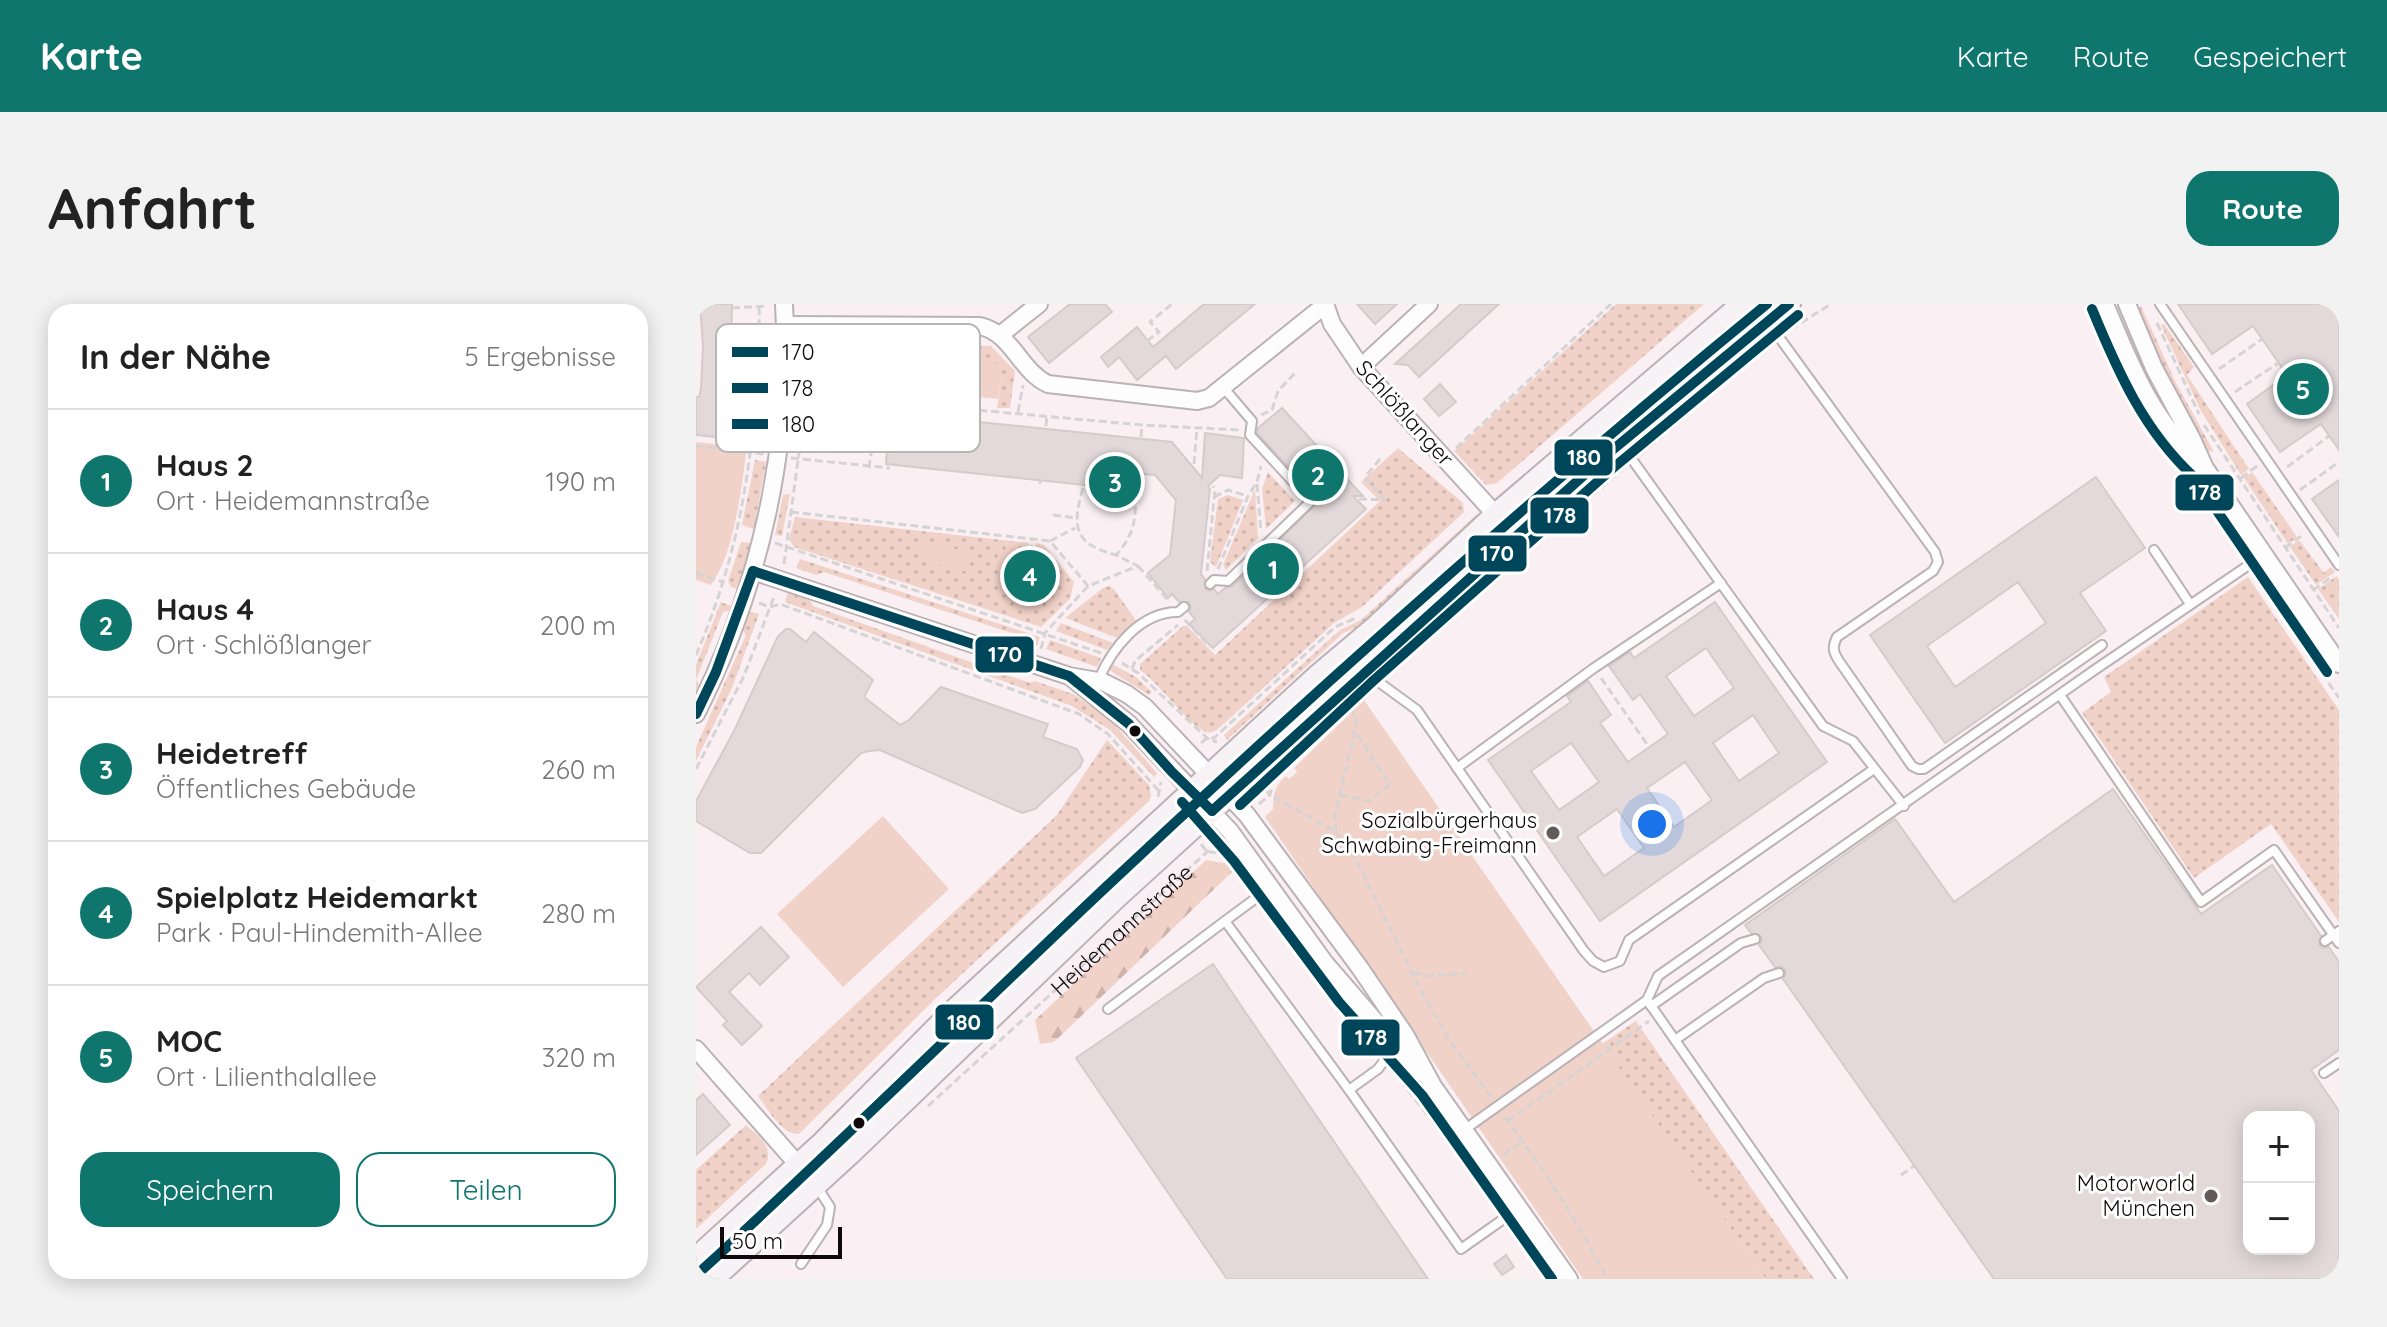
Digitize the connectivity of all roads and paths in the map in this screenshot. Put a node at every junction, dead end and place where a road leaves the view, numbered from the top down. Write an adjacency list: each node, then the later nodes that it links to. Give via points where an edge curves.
1 (784, 304): 13 (path); 18 (street)
2 (1039, 304): 22 (street)
3 (1172, 304): 24 (path, via 1150,322 1159,332)
4 (1325, 304): 26 (street, Schlößlanger); 30 (street)
5 (1429, 304): 26 (street)
6 (1611, 304): 55 (path)
7 (1743, 304): 38 (main road)
8 (1789, 304): 20 (main road, Heidemannstraße)
9 (1831, 304): 20 (path)
10 (2086, 304): 17 (path)
11 (2127, 304): 15 (street); 61 (street)
12 (2160, 304): 29 (lane)
13 (759, 305): 14 (path)
14 (732, 308)
15 (2107, 309): 61 (street, via 2157,412 2185,451)
16 (2153, 315): 64 (path, via 2202,421)
17 (2093, 320)
18 (785, 324)
19 (980, 326): 22 (street)
20 (1773, 329): 52 (main road, Heidemannstraße); 130 (lane, via 1935,552 1938,562 1933,571 1837,637 1833,645 1912,766)
21 (2098, 333): 35 (path)
22 (1000, 335): 28 (street)
23 (2262, 339): 29 (path)
24 (1147, 341)
25 (2278, 363): 32 (path)
26 (1361, 367): 55 (street, Schlößlanger)
27 (1297, 371): 37 (path, via 1278,391 1272,410)
28 (1032, 373): 30 (street, via 1048,384 1197,401); 34 (path, via 1022,386)
29 (2209, 376): 32 (lane)
30 (1223, 387): 48 (lane, via 1252,421 1250,435)
31 (1706, 399): 52 (path)
32 (2225, 399): 56 (lane)
33 (980, 408): 34 (path)
34 (1018, 412): 36 (path)
35 (2138, 413)
36 (1047, 415): 39 (path); 40 (path)
37 (1261, 415)
38 (1603, 423): 52 (main road); 74 (main road)
39 (1142, 425): 41 (path); 44 (path)
40 (1046, 426)
41 (1197, 427): 42 (path); 58 (path)
42 (1243, 430)
43 (2329, 436): 63 (path)
44 (1141, 437)
45 (696, 446): 46 (path)
46 (716, 448)
47 (2162, 448): 88 (path)
48 (1263, 449): 65 (path); 82 (lane, via 1309,503)
49 (752, 452): 53 (path); 94 (path)
50 (777, 452): 53 (street)
51 (871, 452): 59 (path)
52 (1627, 452): 75 (path); 96 (lane); 114 (main road, Heidemannstraße)
53 (777, 456): 59 (path); 79 (street)
54 (1381, 458): 71 (path, via 1365,477 1385,500)
55 (1445, 458): 74 (street, Schlößlanger)
56 (2267, 459): 63 (lane); 64 (path)
57 (2339, 462): 68 (path)
58 (1194, 464)
59 (869, 468): 60 (path)
60 (890, 468)
61 (2205, 468): 86 (street)
62 (1138, 470): 87 (path, via 1132,494 1137,516 1129,541)
63 (2277, 473): 68 (lane)
64 (2239, 479): 83 (path)
65 (1257, 482): 69 (path); 82 (path)
66 (1213, 486): 70 (path)
67 (1083, 488): 76 (path)
68 (2292, 495): 78 (lane)
69 (1248, 496): 70 (path, via 1228,490); 95 (path)
70 (1214, 497): 95 (path, via 1206,564)
71 (1359, 499)
72 (791, 512): 80 (path)
73 (1053, 515): 76 (path)
74 (1496, 515): 127 (main road)
75 (1567, 517)
76 (1076, 518): 77 (path)
77 (1077, 528): 81 (path); 87 (path, via 1099,550)
78 (2314, 528): 83 (path); 89 (lane)
79 (762, 540): 91 (street); 104 (path)
80 (1032, 540): 81 (path); 85 (path)
81 (1050, 541): 97 (path)
82 (1262, 548): 95 (lane, via 1228,581)
83 (2285, 548): 98 (path)
84 (2154, 550): 100 (lane)
85 (1031, 553)
86 (2265, 554): 88 (lane); 111 (street)
87 (1116, 555): 90 (path)
88 (2249, 565): 100 (lane); 119 (path)
89 (2339, 565)
90 (1138, 566): 97 (path); 101 (path)
91 (753, 571): 99 (street); 110 (street)
92 (2339, 572): 98 (path)
93 (696, 573): 94 (path)
94 (723, 582): 107 (path)
95 (1212, 582)
96 (1721, 583): 112 (lane); 129 (lane, via 1823,726 1853,741)
97 (1088, 586): 104 (path)
98 (2313, 590): 103 (path)
99 (744, 598): 122 (street); 134 (path, via 770,607 780,604 1079,714 1108,734)
100 (2190, 604): 115 (lane)
101 (1181, 609): 102 (path); 108 (lane, via 1145,622)
102 (1185, 620): 106 (path); 113 (path)
103 (2338, 625)
104 (1045, 633): 108 (path); 110 (path)
105 (2102, 645): 109 (lane)
106 (1210, 647)
107 (696, 655)
108 (1109, 656): 113 (path); 117 (lane)
109 (2083, 658): 115 (lane); 130 (lane)
110 (1037, 664): 116 (street)
111 (2339, 664)
112 (1594, 668): 126 (path); 128 (lane)
113 (1132, 669): 123 (path)
114 (1364, 671): 128 (lane, via 1417,710); 132 (main road, Heidemannstraße)
115 (2093, 671): 118 (lane)
116 (1069, 676): 117 (street); 135 (street, via 1129,724)
117 (1098, 681): 131 (street, via 1145,707)
118 (2060, 695): 120 (lane); 133 (lane); 146 (lane, via 2201,902 2274,850)
119 (2339, 698)
120 (2056, 707)
121 (1352, 710): 124 (path)
122 (696, 714)
123 (1197, 729): 125 (path); 127 (path)
124 (1355, 730): 138 (path); 138 (path, via 1390,785 1369,801)
125 (1192, 734)
126 (1649, 747)
127 (1233, 754): 131 (main road)
128 (1457, 768): 129 (lane, via 1584,951 1604,967 1620,961 1629,940)
129 (1874, 769): 139 (lane)
130 (1924, 769): 133 (lane)
131 (1210, 775): 135 (main road); 136 (street)
132 (1263, 777): 136 (main road, Heidemannstraße); 137 (path); 137 (path)
133 (1934, 784): 139 (lane)
134 (1160, 791)
135 (1192, 792): 140 (street); 166 (main road, via 953,1012)
136 (1230, 795): 140 (main road, Heidemannstraße); 141 (street)
137 (1270, 795): 141 (path); 143 (path)
138 (1340, 795): 143 (path)
139 (1904, 806): 152 (lane, via 1658,976)
140 (1212, 811): 142 (street); 169 (main road, Heidemannstraße)
141 (1247, 815): 160 (street, via 1389,1010)
142 (1230, 831): 144 (street); 163 (path, Heidemannstraße)
143 (1336, 832): 149 (path, via 1353,853)
144 (1272, 887): 145 (lane); 156 (street, via 1325,963)
145 (1225, 921): 153 (lane); 161 (lane)
146 (2337, 937): 148 (lane)
147 (1755, 939): 152 (lane)
148 (2325, 941)
149 (1412, 972): 150 (path); 162 (path, via 1450,1041)
150 (1466, 973)
151 (1779, 973): 155 (lane)
152 (1649, 1003): 154 (lane); 162 (lane)
153 (1108, 1009)
154 (1657, 1015): 155 (lane); 164 (path)
155 (1675, 1040): 176 (lane)
156 (1395, 1046): 160 (street); 161 (lane, via 1378,1069)
157 (696, 1049): 166 (street)
158 (2339, 1063): 159 (lane)
159 (2324, 1073)
160 (1433, 1086): 165 (street)
161 (1349, 1090): 170 (lane, via 1461,1249)
162 (1498, 1107): 164 (path); 165 (lane)
163 (923, 1111)
164 (1508, 1121): 175 (path)
165 (1464, 1130): 170 (street)
166 (798, 1165): 169 (street); 171 (main road)
167 (1914, 1166): 168 (path)
168 (1901, 1175)
169 (815, 1184): 172 (lane, via 830,1207 827,1225); 173 (main road, Heidemannstraße)
170 (1520, 1208): 174 (street)
171 (696, 1259)
172 (801, 1264)
173 (712, 1279)
174 (1569, 1279)
175 (1607, 1279)
176 (1842, 1279)

